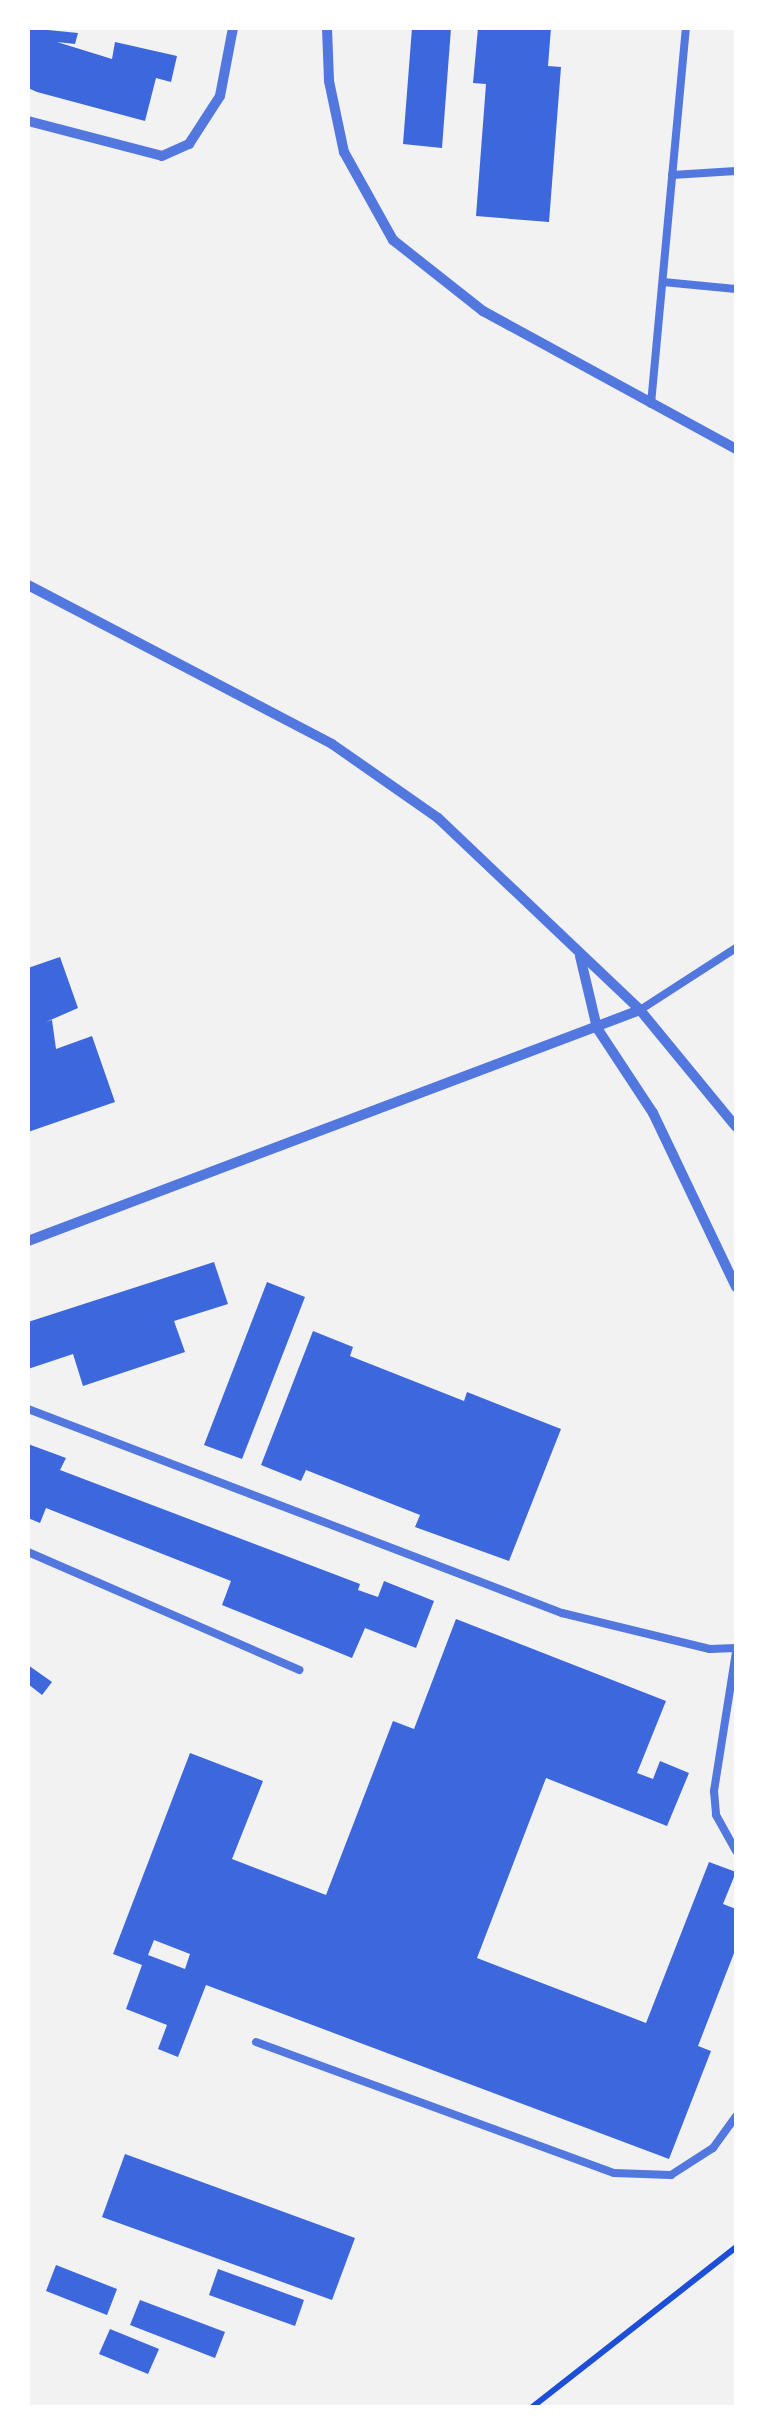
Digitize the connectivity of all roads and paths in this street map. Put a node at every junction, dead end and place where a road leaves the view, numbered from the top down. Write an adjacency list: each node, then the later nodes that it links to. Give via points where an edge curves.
1 (233, 28): 4 (street, via 220,96 189,144 162,156)
2 (328, 28): 9 (street, via 329,81 344,152 393,240 483,311)
3 (686, 28): 6 (lane)
4 (28, 121)
5 (736, 171): 6 (lane)
6 (672, 175): 7 (lane)
7 (663, 282): 8 (lane); 9 (lane)
8 (736, 289)
9 (651, 404): 10 (street)
10 (736, 450)
11 (28, 585): 13 (street, via 332,744 438,818)
12 (736, 948): 14 (lane)
13 (580, 956): 14 (street); 15 (street)
14 (640, 1010): 15 (street); 16 (street)
15 (597, 1028): 17 (street); 18 (street, via 654,1113)
16 (736, 1127)
17 (28, 1242)
18 (736, 1287)
19 (28, 1409): 21 (lane, via 562,1613 710,1650)
20 (28, 1552): 22 (lane)
21 (736, 1650): 23 (lane, via 714,1791 716,1815)
22 (300, 1670)
23 (736, 1851)
24 (256, 2042): 25 (lane, via 614,2173 671,2175 713,2148)
25 (736, 2116)
26 (736, 2247): 27 (path)
27 (531, 2408)

